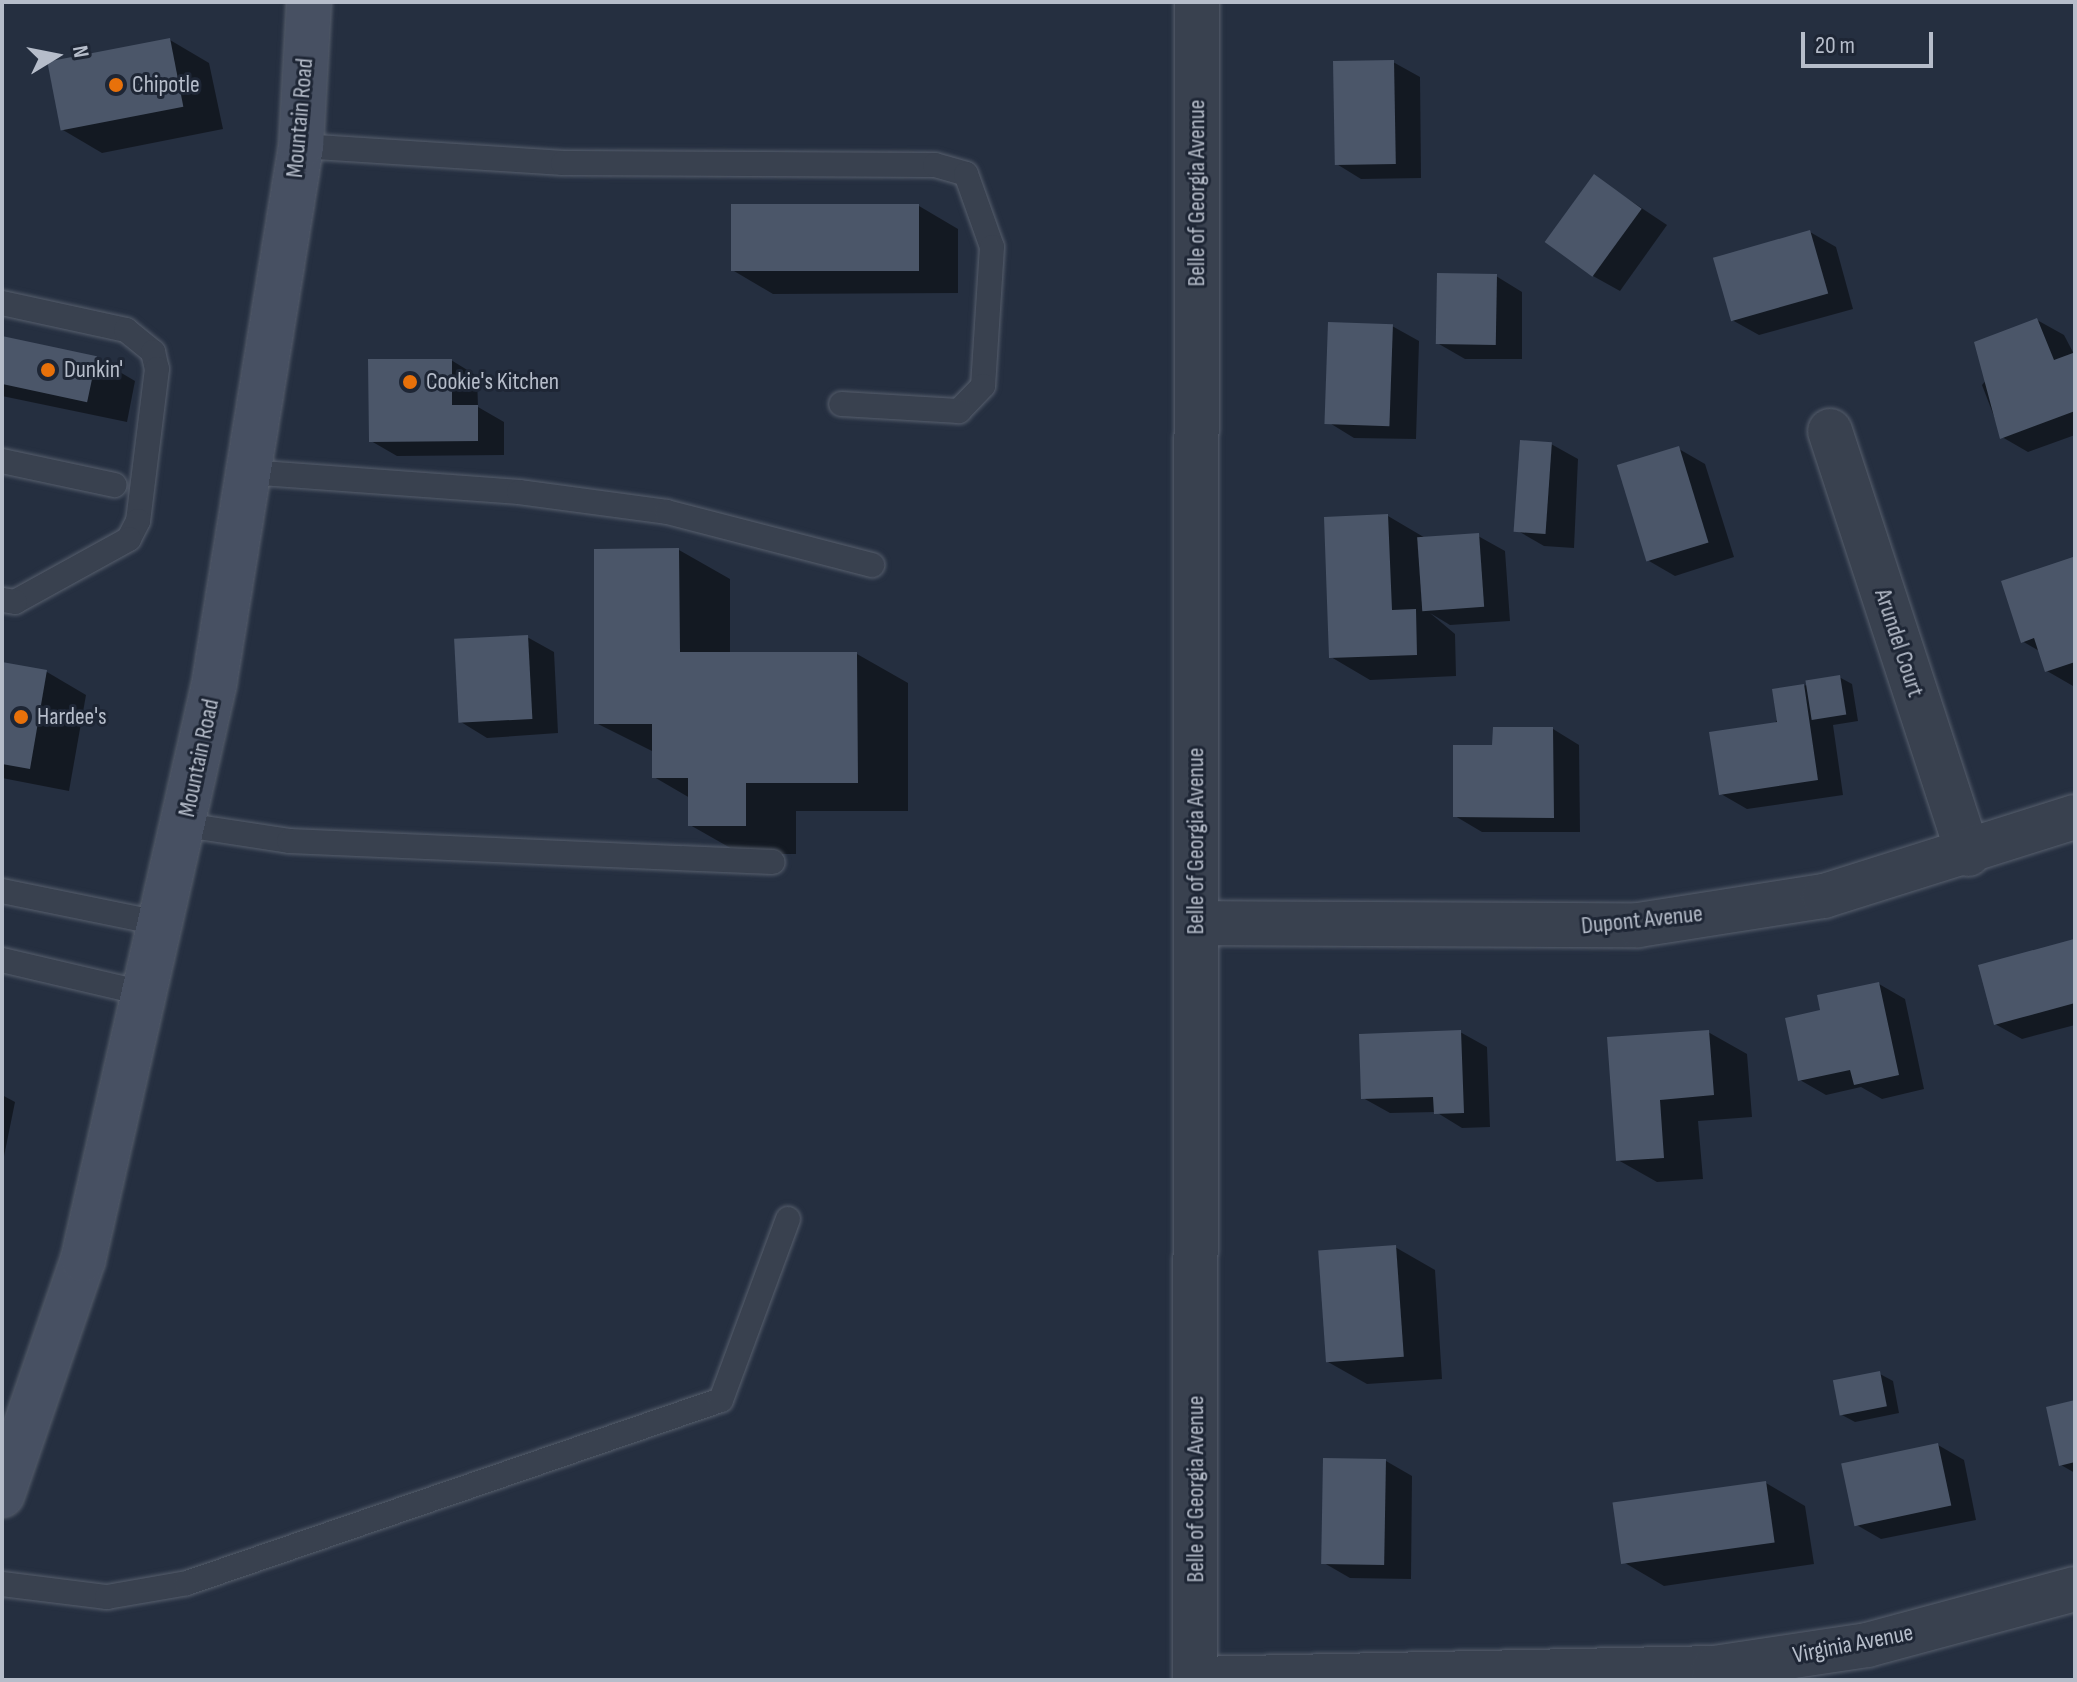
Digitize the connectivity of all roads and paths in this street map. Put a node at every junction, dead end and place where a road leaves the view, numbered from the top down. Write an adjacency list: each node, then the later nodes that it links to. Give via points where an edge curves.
1 (309, 2): 3 (main road, Mountain Road)
2 (1197, 2): 17 (street, Belle of Georgia Avenue)
3 (301, 146): 5 (lane, via 563,163 935,165 966,174 992,247 983,386 959,411); 8 (main road, Mountain Road)
4 (2, 303): 11 (lane, via 126,330 153,352 157,369 138,521 129,539)
5 (841, 404)
6 (1830, 431): 14 (street, Arundel Court)
7 (2, 461): 9 (lane)
8 (248, 472): 10 (lane, via 519,492 667,512); 13 (main road, Mountain Road)
9 (114, 485)
10 (872, 565)
11 (8, 601)
12 (2075, 817): 14 (street, Dupont Avenue)
13 (185, 825): 15 (lane, via 289,841); 18 (main road, Mountain Road)
14 (1968, 854): 17 (street, Dupont Avenue, via 1824,896 1638,925)
15 (773, 862)
16 (2, 891): 18 (lane)
17 (1196, 923): 25 (street, Belle of Georgia Avenue)
18 (164, 924): 20 (main road, Mountain Road)
19 (2, 960): 20 (lane)
20 (147, 994): 22 (main road, Mountain Road, via 83,1260)
21 (788, 1219): 23 (lane, via 721,1400 187,1583 107,1597)
22 (2, 1495)
23 (2, 1584)
24 (2075, 1589): 25 (street, Virginia Avenue, via 1867,1645 1714,1668)
25 (1195, 1679)

